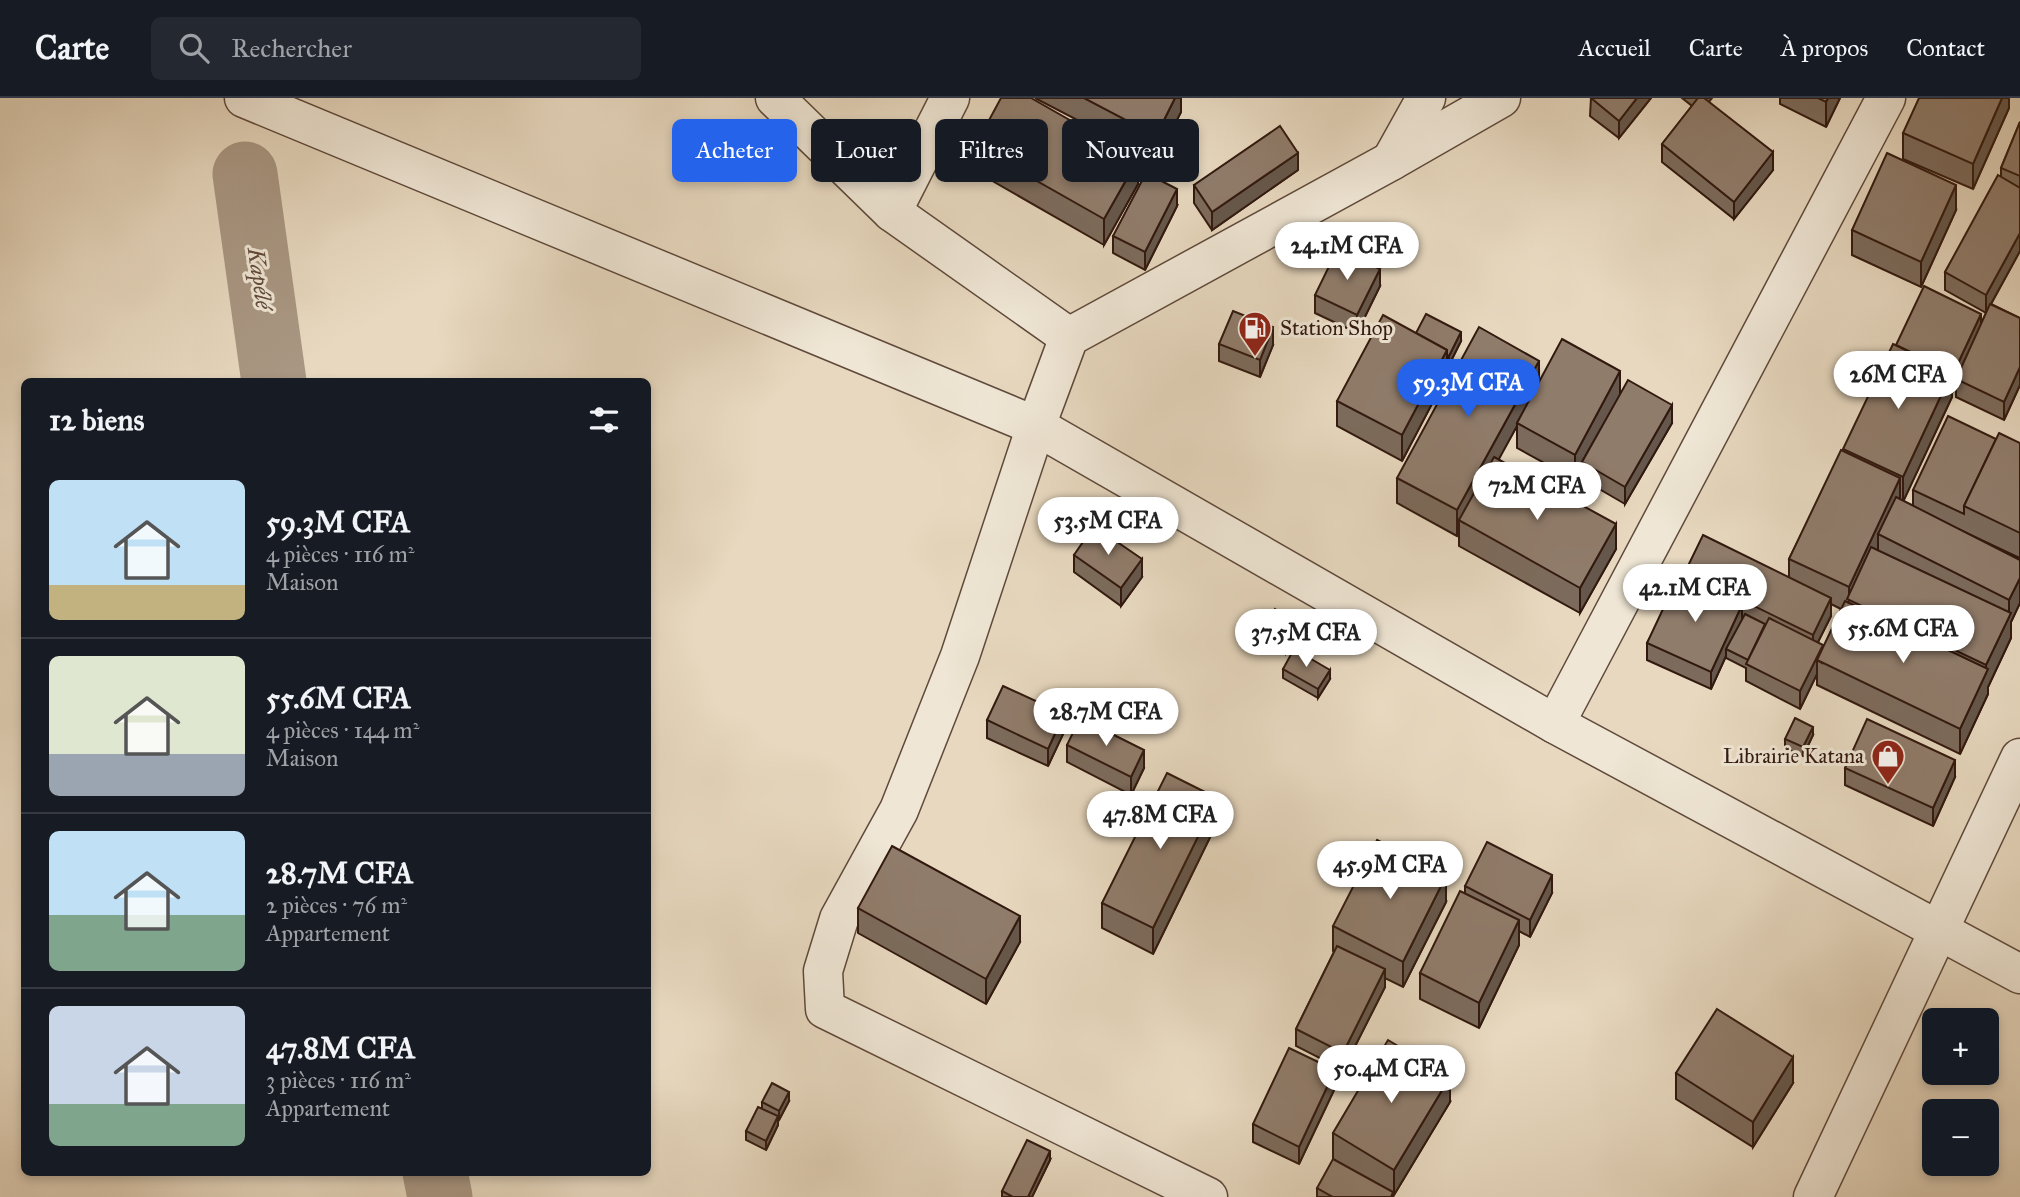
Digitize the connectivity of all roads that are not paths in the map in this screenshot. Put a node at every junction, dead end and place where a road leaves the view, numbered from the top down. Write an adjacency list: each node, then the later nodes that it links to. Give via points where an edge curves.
1 (244, 98): 10 (street)
2 (775, 98): 8 (street)
3 (950, 98): 8 (street)
4 (1426, 98): 7 (street)
5 (1501, 98): 7 (street)
6 (1886, 98): 11 (street)
7 (1391, 161): 9 (street)
8 (892, 212): 9 (street)
9 (1069, 337): 10 (street)
10 (1036, 425): 11 (street); 15 (street, via 960,656 899,810 839,919 823,971 825,1009)
11 (1555, 724): 13 (street)
12 (2020, 758): 13 (street)
13 (1939, 929): 14 (street); 16 (street)
14 (2020, 974)
15 (1208, 1197)
16 (1813, 1197)

